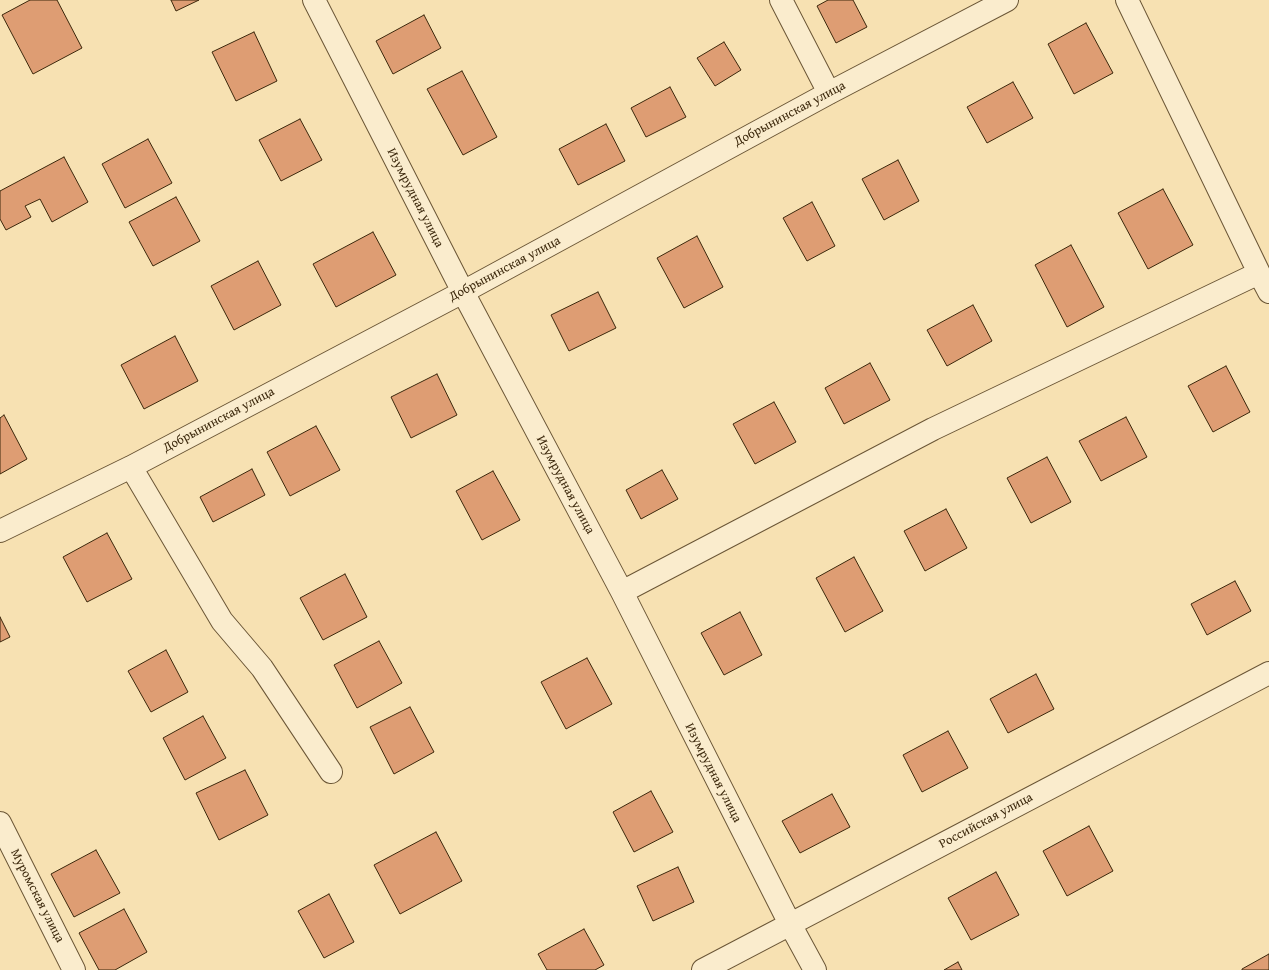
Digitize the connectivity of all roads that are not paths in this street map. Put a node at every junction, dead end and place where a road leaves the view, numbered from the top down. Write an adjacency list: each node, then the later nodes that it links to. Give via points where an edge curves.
1 (314, 0): 7 (street, Изумрудная улица)
2 (781, 0): 5 (street)
3 (1007, 0): 5 (street, Добрынинская улица)
4 (1127, 0): 6 (street)
5 (828, 93): 7 (street, Добрынинская улица)
6 (1258, 272): 8 (street); 11 (street, via 933,429)
7 (463, 292): 9 (street, Добрынинская улица); 11 (street, Изумрудная улица)
8 (1269, 292)
9 (131, 467): 10 (street, Добрынинская улица); 13 (street, via 222,621 262,668)
10 (0, 531)
11 (622, 592): 15 (street, Изумрудная улица)
12 (1269, 673): 15 (street, Российская улица)
13 (331, 772)
14 (0, 823): 16 (street, Муромская улица)
15 (790, 924): 17 (street, Российская улица); 18 (street, Изумрудная улица)
16 (74, 970)
17 (703, 970)
18 (815, 970)

